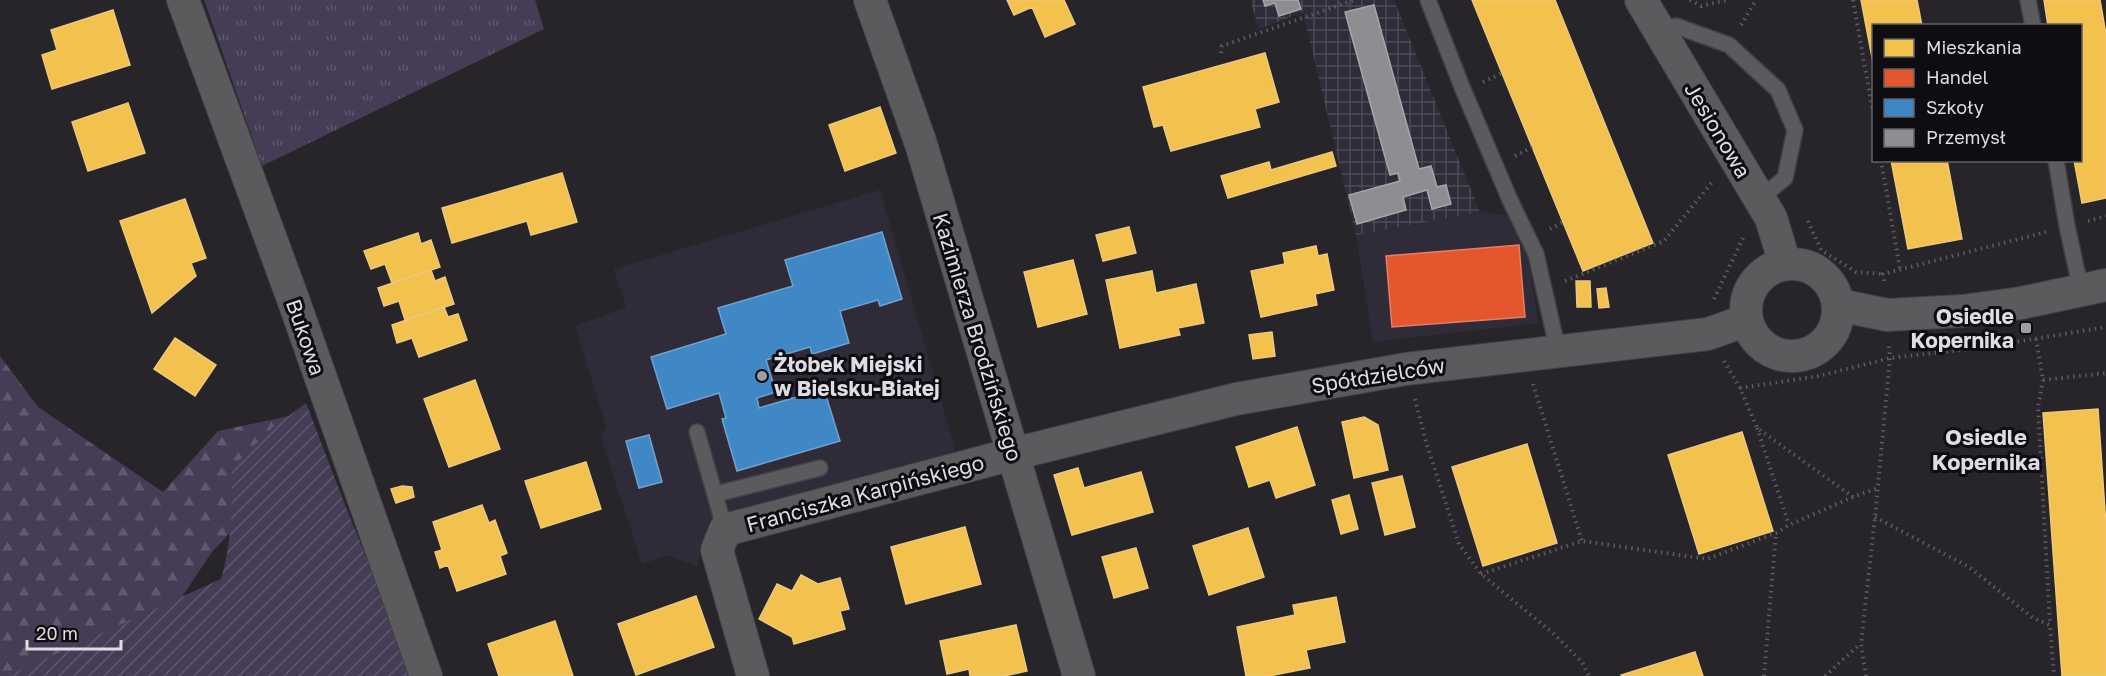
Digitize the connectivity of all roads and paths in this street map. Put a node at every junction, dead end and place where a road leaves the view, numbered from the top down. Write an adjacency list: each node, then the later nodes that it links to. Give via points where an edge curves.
1 (183, 0): 60 (street, Bukowa)
2 (870, 0): 47 (street, Kazimierza Brodzińskiego, via 921,144)
3 (1354, 0): 14 (path, via 1221,46)
4 (1428, 0): 38 (lane, via 1536,254)
5 (1641, 0): 12 (street, Jesionowa)
6 (1690, 0): 7 (path, via 1701,6)
7 (1728, 0)
8 (1756, 0): 13 (path)
9 (1853, 0): 17 (path)
10 (2028, 0): 11 (lane)
11 (2033, 24)
12 (1659, 30): 13 (lane, via 1676,26); 23 (street, Jesionowa)
13 (1728, 45): 23 (lane, via 1778,90 1795,130 1785,178)
14 (1221, 53)
15 (1502, 73): 16 (path)
16 (1474, 86)
17 (1872, 107)
18 (1532, 147): 19 (path)
19 (1507, 160)
20 (1881, 162): 27 (path)
21 (2056, 162): 25 (lane)
22 (1714, 178): 29 (path, via 1664,241)
23 (1765, 208): 26 (street, Jesionowa); 28 (path, via 1800,203 1821,250 1856,272); 31 (path, via 1743,237 1714,300)
24 (2106, 216): 25 (path)
25 (2067, 226): 27 (path); 30 (lane)
26 (1785, 264): 32 (street, via 1814,269 1835,290); 34 (street, via 1765,273 1750,290)
27 (1900, 269): 28 (path)
28 (1883, 274): 33 (path)
29 (1558, 284)
30 (2093, 287): 33 (street, via 2021,303)
31 (1706, 301)
32 (1839, 305): 33 (street); 34 (street, via 1832,335 1807,354 1776,354 1752,334)
33 (1887, 315): 40 (path)
34 (1747, 320): 36 (street, Spółdzielców)
35 (2106, 327): 37 (path)
36 (1708, 334): 38 (street, Spółdzielców); 44 (path)
37 (2036, 339): 40 (path); 43 (path)
38 (1558, 351): 39 (street, Spółdzielców)
39 (1524, 355): 41 (street, Spółdzielców); 56 (path)
40 (1890, 358): 44 (path, via 1819,376); 49 (path)
41 (1406, 369): 47 (street, Spółdzielców, via 1236,399); 57 (path, via 1459,544)
42 (2106, 373): 43 (path)
43 (2043, 380): 58 (path, via 2038,407)
44 (1740, 388): 45 (path)
45 (1757, 428): 51 (path); 53 (path)
46 (697, 432): 50 (lane)
47 (1013, 454): 54 (street, Franciszka Karpińskiego); 62 (street, Kazimierza Brodzińskiego)
48 (820, 468): 50 (lane)
49 (1878, 488): 51 (path); 52 (path)
50 (716, 495): 54 (lane)
51 (1853, 496): 53 (path)
52 (1875, 517): 58 (path, via 1969,567 2033,618); 59 (path)
53 (1789, 525): 55 (path)
54 (725, 530): 61 (street, Franciszka Karpińskiego, via 717,550)
55 (1776, 533): 56 (path, via 1707,559); 64 (path)
56 (1582, 541): 57 (path)
57 (1481, 574): 63 (path, via 1554,634 1582,662)
58 (2050, 625): 67 (path)
59 (1861, 644): 65 (path); 66 (path)
60 (426, 676)
61 (753, 676)
62 (1079, 676)
63 (1589, 676)
64 (1764, 676)
65 (1825, 676)
66 (1866, 676)
67 (2054, 676)

